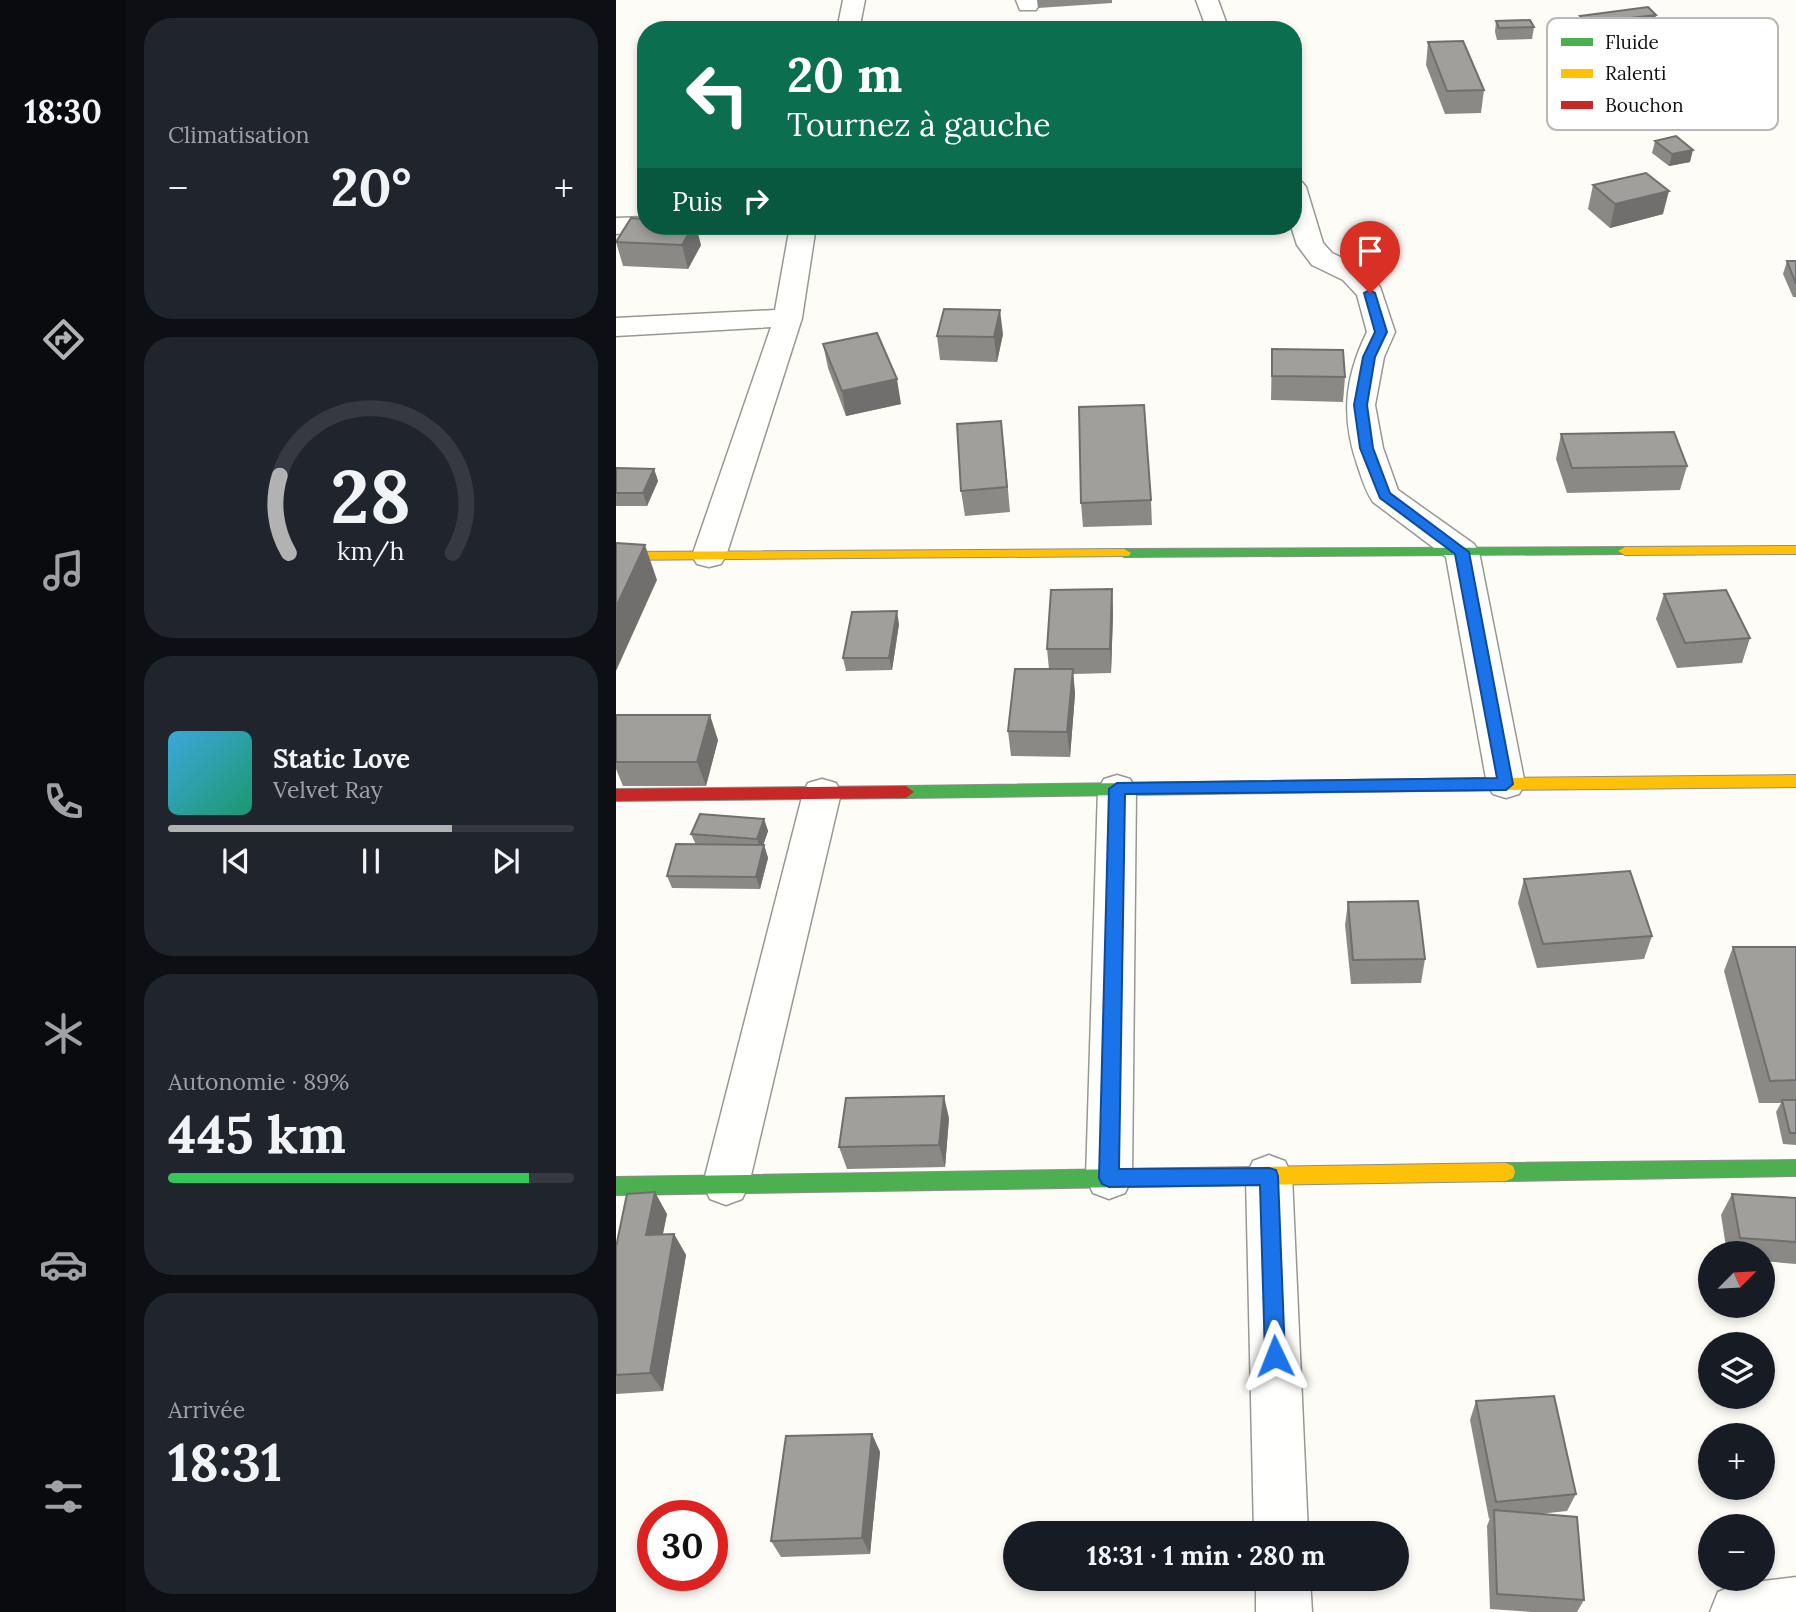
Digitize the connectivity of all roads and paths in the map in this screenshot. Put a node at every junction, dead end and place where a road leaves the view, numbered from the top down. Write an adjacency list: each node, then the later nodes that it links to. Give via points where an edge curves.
1 (854, 0): 3 (street)
2 (1207, 0): 4 (street)
3 (850, 21)
4 (1213, 21)
5 (1302, 218): 12 (street, via 1310,245 1322,260 1353,274 1370,293 1381,332 1369,357 1360,405 1367,448 1384,495)
6 (637, 225): 7 (street)
7 (616, 226)
8 (802, 235): 9 (street)
9 (788, 318): 10 (street); 14 (street)
10 (616, 327)
11 (1796, 550): 12 (street)
12 (1462, 552): 14 (street); 16 (street)
13 (616, 556): 14 (street)
14 (709, 556)
15 (1796, 781): 16 (street)
16 (1506, 784): 17 (street)
17 (1117, 789): 18 (street); 22 (street)
18 (821, 793): 19 (street); 23 (street)
19 (616, 795)
20 (1796, 1168): 21 (street)
21 (1269, 1176): 22 (street); 25 (street)
22 (1109, 1178): 23 (street)
23 (726, 1184): 24 (street)
24 (616, 1186)
25 (1281, 1521)
26 (1283, 1591): 28 (street)
27 (1796, 1605): 29 (street)
28 (1284, 1612)
29 (1738, 1612)

